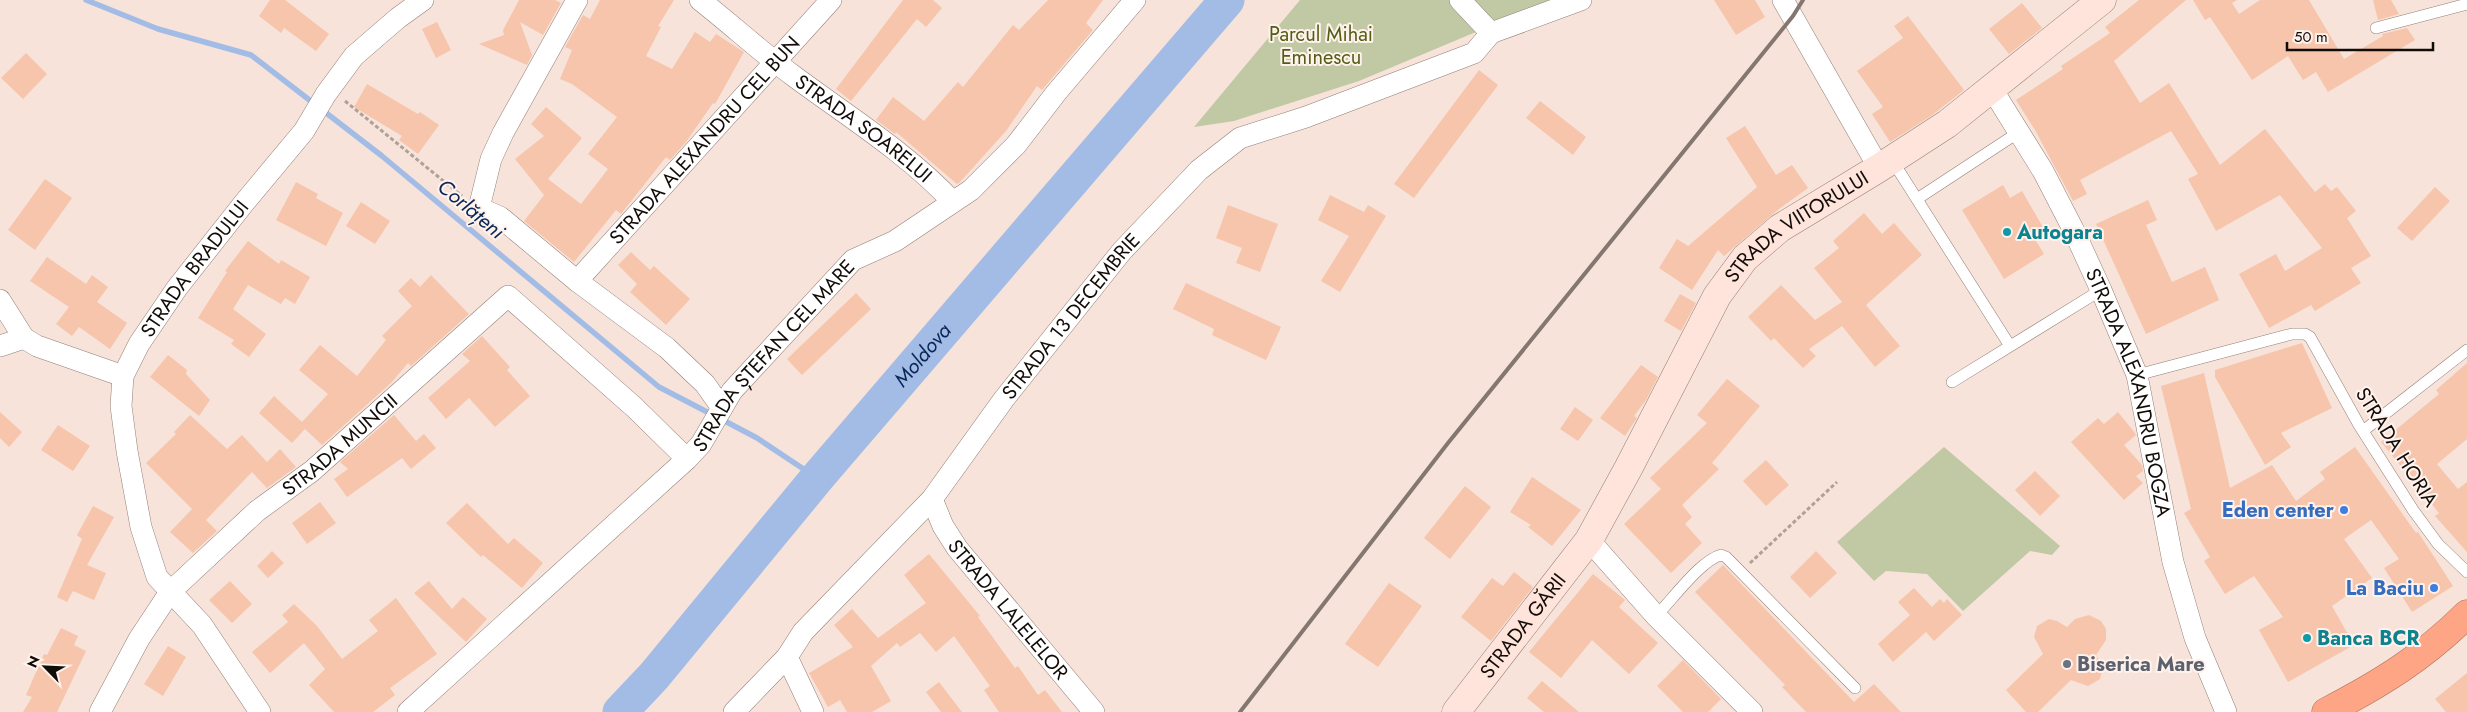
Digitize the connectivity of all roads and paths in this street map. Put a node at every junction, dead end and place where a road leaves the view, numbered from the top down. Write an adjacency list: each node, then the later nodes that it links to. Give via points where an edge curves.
1 (423, 0): 14 (street, STRADA BRADULUI, via 354,56)
2 (577, 0): 20 (street, via 503,133 491,160)
3 (700, 0): 13 (street, STRADA SOARELUI)
4 (831, 0): 13 (street, STRADA ALEXANDRU CEL BUN)
5 (1135, 0): 19 (street, STRADA ȘTEFAN CEL MARE, via 1056,92 1016,145 971,190)
6 (1460, 0): 12 (street)
7 (1582, 0): 12 (street, STRADA 13 DECEMBRIE)
8 (1783, 0): 17 (street)
9 (2102, 0): 15 (street, STRADA VIITORULUI)
10 (2467, 4): 11 (lane)
11 (2376, 28)
12 (1492, 33): 35 (street, STRADA 13 DECEMBRIE, via 1474,53 1306,117 1240,138 1198,170 1122,251 1004,399)
13 (775, 62): 19 (street, STRADA SOARELUI, via 867,128 936,184); 21 (street, STRADA ALEXANDRU CEL BUN)
14 (330, 89): 20 (path); 29 (street, STRADA BRADULUI, via 304,131 177,288 139,344)
15 (1992, 89): 16 (street, STRADA ALEXANDRU BOGZA); 17 (street, STRADA VIITORULUI, via 1947,124)
16 (2019, 132): 18 (lane); 22 (street, STRADA ALEXANDRU BOGZA, via 2043,171)
17 (1886, 164): 18 (lane); 36 (street, STRADA VIITORULUI, via 1780,228 1745,258 1717,296)
18 (1917, 199): 26 (lane)
19 (953, 202): 31 (street, STRADA ȘTEFAN CEL MARE, via 895,241 853,260 738,384)
20 (479, 208): 21 (street, via 500,217)
21 (577, 281): 31 (street, via 666,348 704,384)
22 (2101, 290): 26 (lane); 28 (street, STRADA ALEXANDRU BOGZA)
23 (0, 300): 24 (street)
24 (24, 338): 25 (street); 29 (street, via 67,358)
25 (0, 346)
26 (2010, 346): 30 (lane)
27 (2467, 350): 32 (lane)
28 (2137, 375): 32 (lane, STRADA HORIA, via 2292,334 2305,334 2310,337); 52 (street, STRADA ALEXANDRU BOGZA, via 2173,562 2195,638)
29 (123, 376): 39 (street, STRADA BRADULUI, via 121,406 140,527 157,577)
30 (1952, 382)
31 (722, 408): 33 (street, STRADA ȘTEFAN CEL MARE)
32 (2363, 431): 38 (lane, STRADA HORIA, via 2438,544)
33 (687, 459): 39 (street, STRADA MUNCII, via 634,407 508,296 312,470 257,511); 46 (street, STRADA ȘTEFAN CEL MARE)
34 (1837, 482): 37 (path)
35 (932, 499): 42 (street, STRADA 13 DECEMBRIE, via 803,632); 49 (street, STRADA LALELELOR, via 957,548)
36 (1589, 540): 41 (street); 50 (street, STRADA GĂRII)
37 (1741, 572): 41 (lane, via 1726,557 1715,557); 43 (lane)
38 (2467, 572)
39 (170, 592): 44 (street, STRADA MUNCII, via 139,639); 45 (street, STRADA BRADULUI, via 202,625)
40 (2467, 614): 53 (highway, via 2442,639 2402,670)
41 (1656, 616): 51 (street)
42 (787, 657): 47 (street, STRADA 13 DECEMBRIE); 48 (street)
43 (1855, 688)
44 (100, 712)
45 (260, 712)
46 (408, 712)
47 (734, 712)
48 (812, 712)
49 (1094, 712)
50 (1456, 712)
51 (1752, 712)
52 (2226, 712)
53 (2326, 712)

